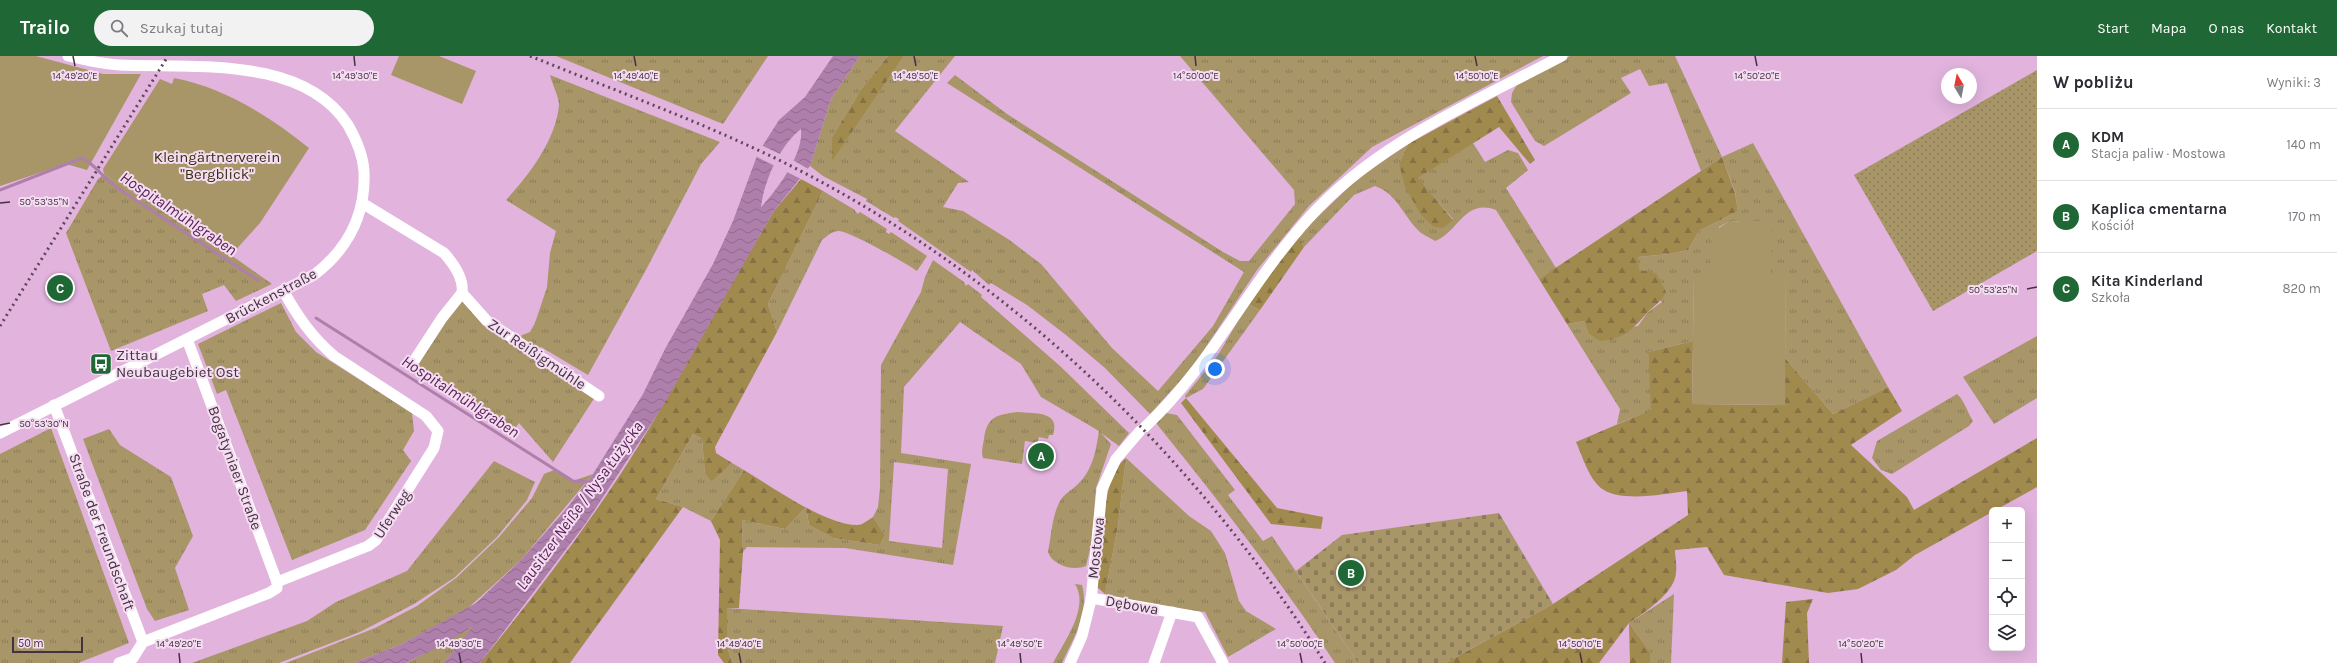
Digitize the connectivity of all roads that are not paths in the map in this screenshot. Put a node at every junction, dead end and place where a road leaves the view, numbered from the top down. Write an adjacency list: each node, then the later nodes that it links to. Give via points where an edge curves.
1 (68, 56): 3 (street, Brückenstraße, via 119,64 265,68 297,78 329,99 351,131 363,167)
2 (1562, 56): 12 (street, Mostowa, via 1404,138 1354,176 1308,219 1271,263 1195,373 1173,400 1139,432 1116,459 1102,489)
3 (362, 203): 4 (street, Brückenstraße, via 353,228 339,253 314,275); 5 (street, Zur Reißigmühle, via 444,254 451,261 463,285)
4 (284, 292): 6 (street, Brückenstraße); 11 (street, Uferweg, via 304,326 334,356 426,416 438,431 434,448 376,540 368,546)
5 (462, 292): 7 (street); 8 (street, Zur Reißigmühle, via 487,321)
6 (187, 339): 9 (street, Brückenstraße); 11 (street, Bogatyniaer Straße)
7 (412, 364)
8 (599, 396)
9 (54, 405): 10 (street, Brückenstraße); 14 (street, Straße der Freundschaft)
10 (0, 433)
11 (277, 582): 14 (street, via 277,588 269,593)
12 (1091, 598): 13 (street, Dębowa); 16 (street, Mostowa, via 1082,636)
13 (1172, 612): 17 (street, Dębowa); 18 (street, Dębowa, via 1198,617)
14 (143, 642): 15 (street, via 133,658)
15 (119, 663)
16 (1070, 663)
17 (1154, 663)
18 (1223, 663)

